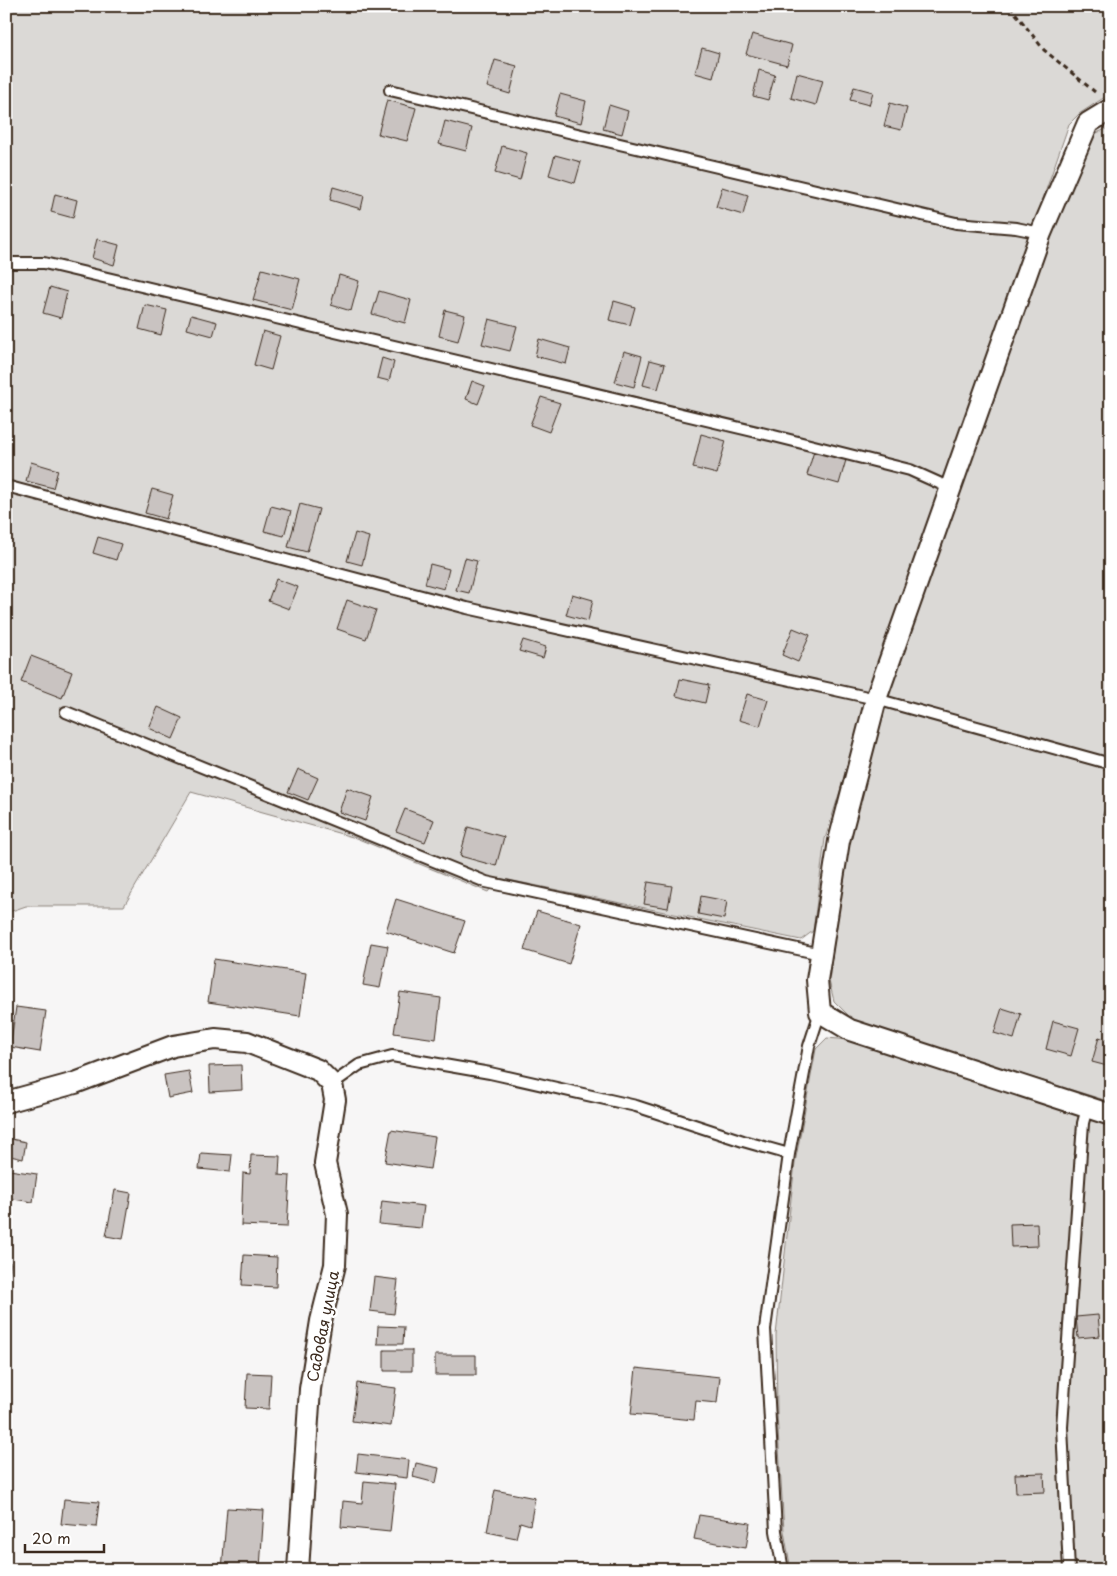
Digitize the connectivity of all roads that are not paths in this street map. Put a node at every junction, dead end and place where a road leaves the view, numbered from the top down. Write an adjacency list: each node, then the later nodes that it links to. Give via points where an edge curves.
1 (390, 90): 3 (lane, via 956,223)
2 (1111, 109): 3 (street, via 1088,123)
3 (1040, 233): 6 (street)
4 (6, 265): 6 (lane, via 44,263 910,470)
5 (6, 486): 7 (lane, via 467,608)
6 (950, 488): 7 (street)
7 (876, 699): 9 (lane); 10 (street, via 839,841)
8 (66, 712): 10 (lane, via 486,882)
9 (1111, 764)
10 (821, 954): 11 (street, via 817,980)
11 (820, 1012): 14 (street, via 850,1030); 16 (lane, via 809,1046)
12 (332, 1084): 13 (street, via 318,1070 292,1059 247,1042 215,1039 173,1046 75,1083); 16 (lane, via 359,1065 392,1056 490,1073 636,1106); 17 (street, Садовая улица, via 336,1100 326,1163 337,1214 335,1265 321,1321 310,1389)
13 (6, 1102)
14 (1087, 1108): 15 (street); 19 (lane, via 1083,1123 1062,1427)
15 (1111, 1115)
16 (789, 1154): 18 (lane, via 765,1329 776,1531)
17 (298, 1570)
18 (783, 1570)
19 (1069, 1570)

